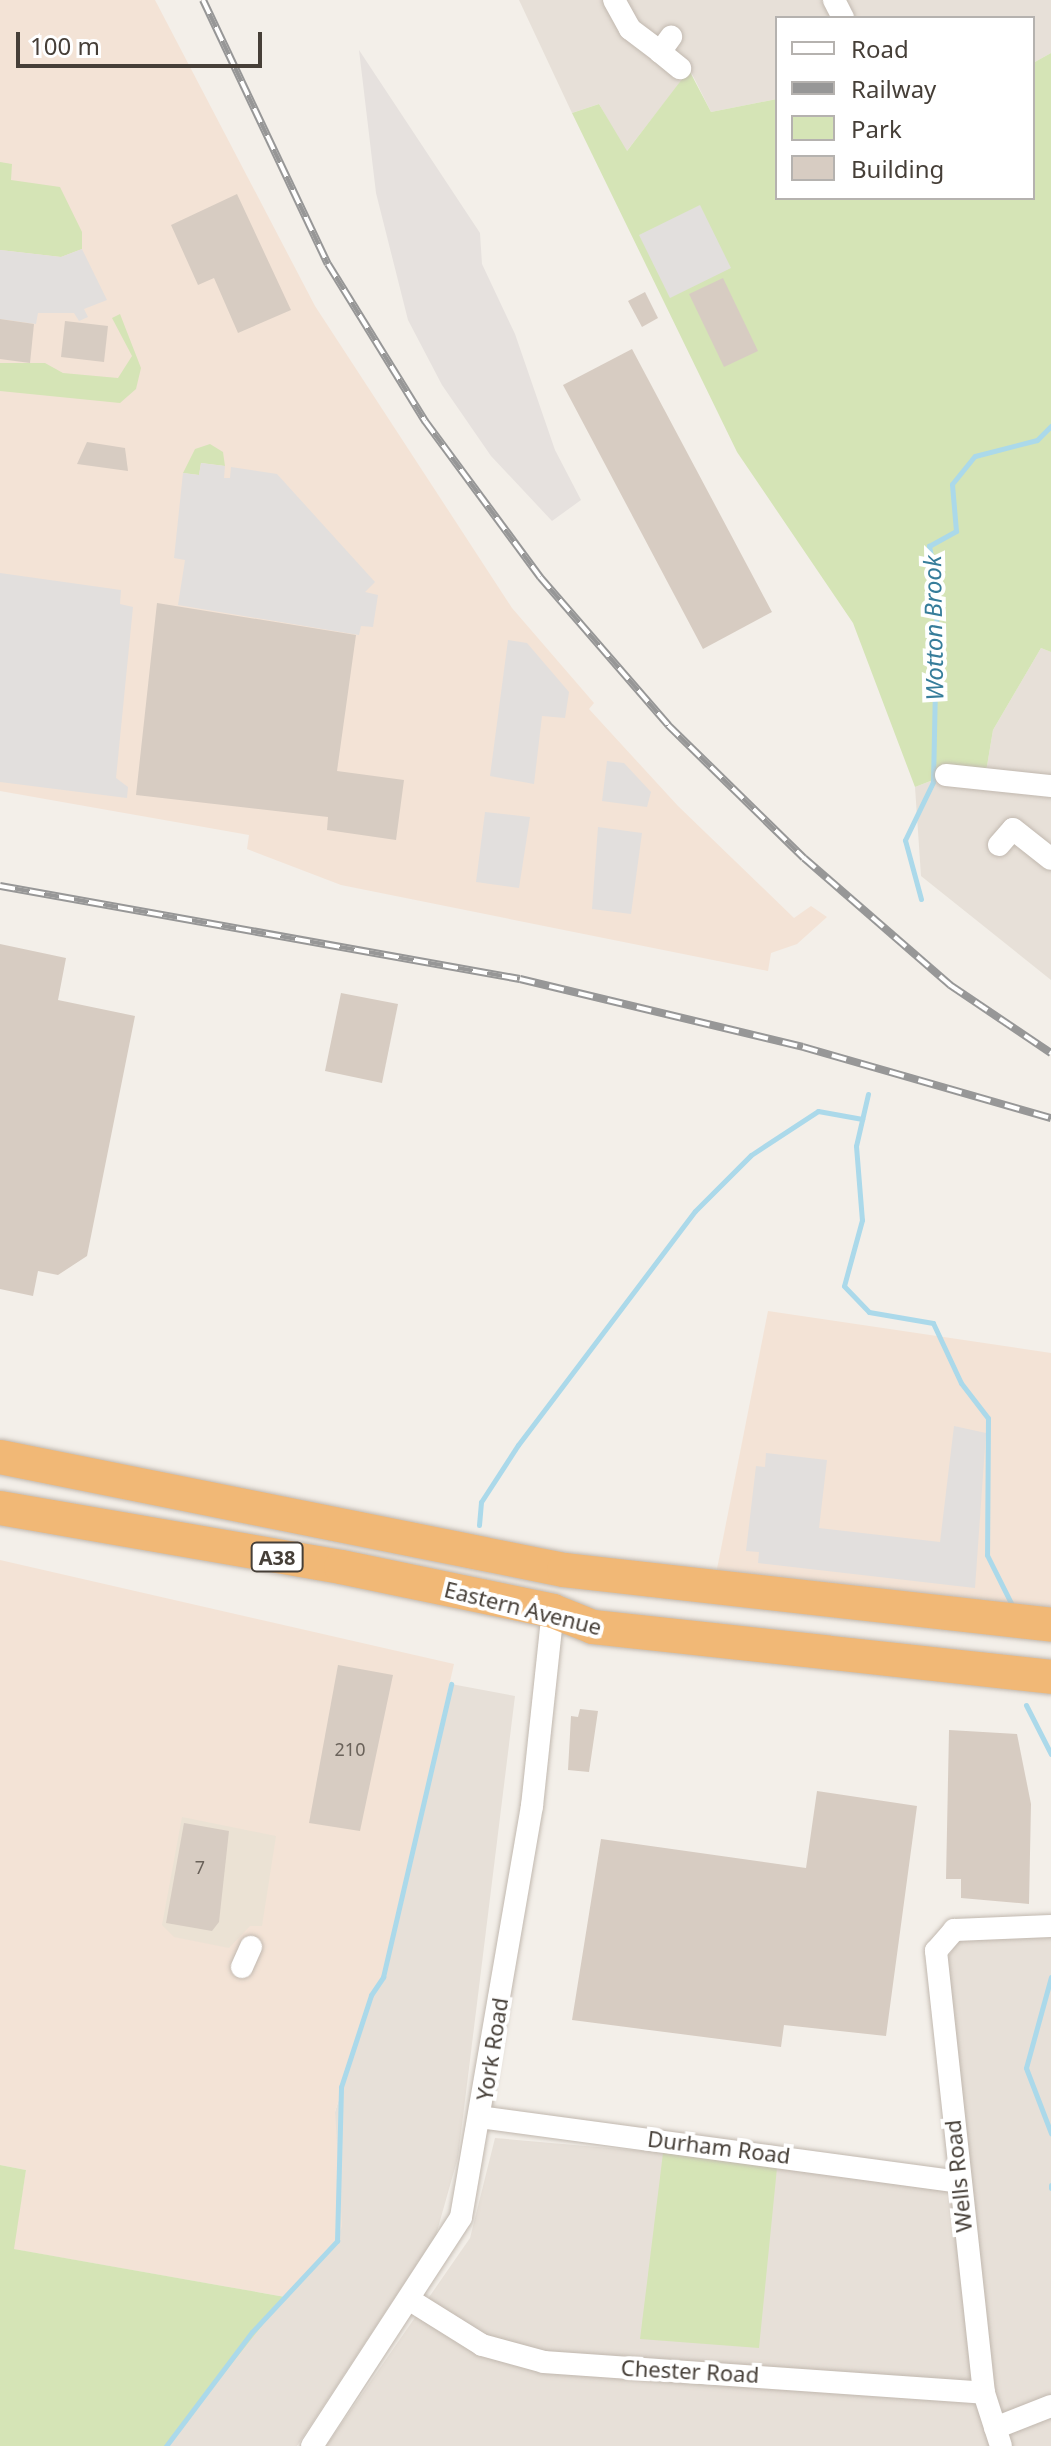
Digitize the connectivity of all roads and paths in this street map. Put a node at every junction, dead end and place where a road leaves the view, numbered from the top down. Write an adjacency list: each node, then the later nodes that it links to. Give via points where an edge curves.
1 (614, 0): 2 (street, via 630,29 666,45)
2 (680, 68)
3 (946, 775): 4 (street)
4 (1051, 786)
5 (999, 845): 6 (street, via 1013,829)
6 (1051, 859)
7 (0, 1457): 9 (highway, Eastern Avenue / A38)
8 (0, 1508): 11 (highway, Eastern Avenue / A38, via 145,1530)
9 (564, 1570): 10 (highway, Eastern Avenue / A38); 11 (highway)
10 (714, 1591): 12 (highway, Eastern Avenue / A38); 13 (highway)
11 (553, 1611): 13 (highway, Eastern Avenue / A38, via 593,1627); 16 (street, York Road, via 542,1740)
12 (1051, 1625)
13 (721, 1644): 14 (highway, Eastern Avenue / A38)
14 (1051, 1677)
15 (1051, 1926): 17 (street, Wells Road, via 954,1930 936,1951)
16 (480, 2117): 17 (street, Durham Road); 18 (street, York Road, via 461,2217)
17 (958, 2182): 19 (street, Wells Road)
18 (410, 2300): 19 (street, Chester Road, via 482,2345 544,2362); 22 (street, York Road)
19 (984, 2393): 21 (street, Wells Road)
20 (1051, 2406): 21 (street, Wells Road)
21 (998, 2437)
22 (312, 2446)

